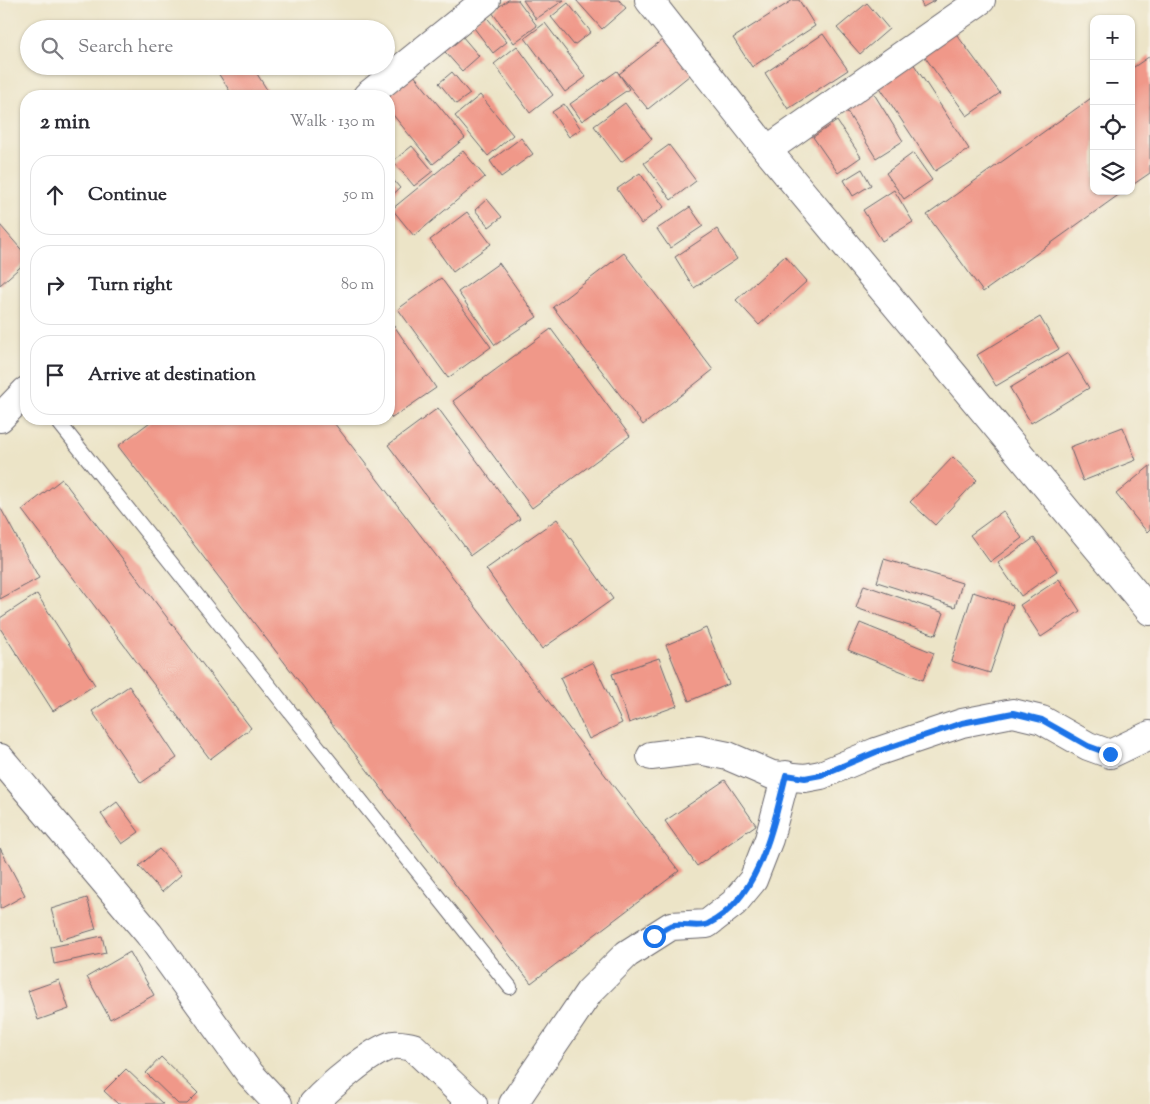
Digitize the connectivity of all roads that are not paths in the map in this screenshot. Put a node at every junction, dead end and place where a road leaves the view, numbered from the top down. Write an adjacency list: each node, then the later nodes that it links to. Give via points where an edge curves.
1 (486, 0): 4 (street)
2 (649, 0): 7 (street)
3 (981, 0): 7 (street)
4 (395, 73)
5 (393, 75): 6 (street)
6 (374, 90)
7 (767, 150): 11 (street)
8 (20, 397): 9 (street)
9 (0, 418)
10 (61, 425): 16 (lane)
11 (1150, 611)
12 (1150, 735): 15 (street, via 1110,754 1088,746 1042,720 1013,713 962,723 876,752 821,775 805,778)
13 (651, 756): 15 (street, via 699,750 728,756 772,775)
14 (0, 758): 17 (street, via 149,934 244,1066)
15 (786, 775): 20 (street, via 769,839 753,880 734,903 707,924 671,926 627,954 589,992)
16 (510, 987)
17 (278, 1104)
18 (313, 1104): 19 (street, via 367,1059 392,1045 413,1047)
19 (473, 1104)
20 (513, 1104)

